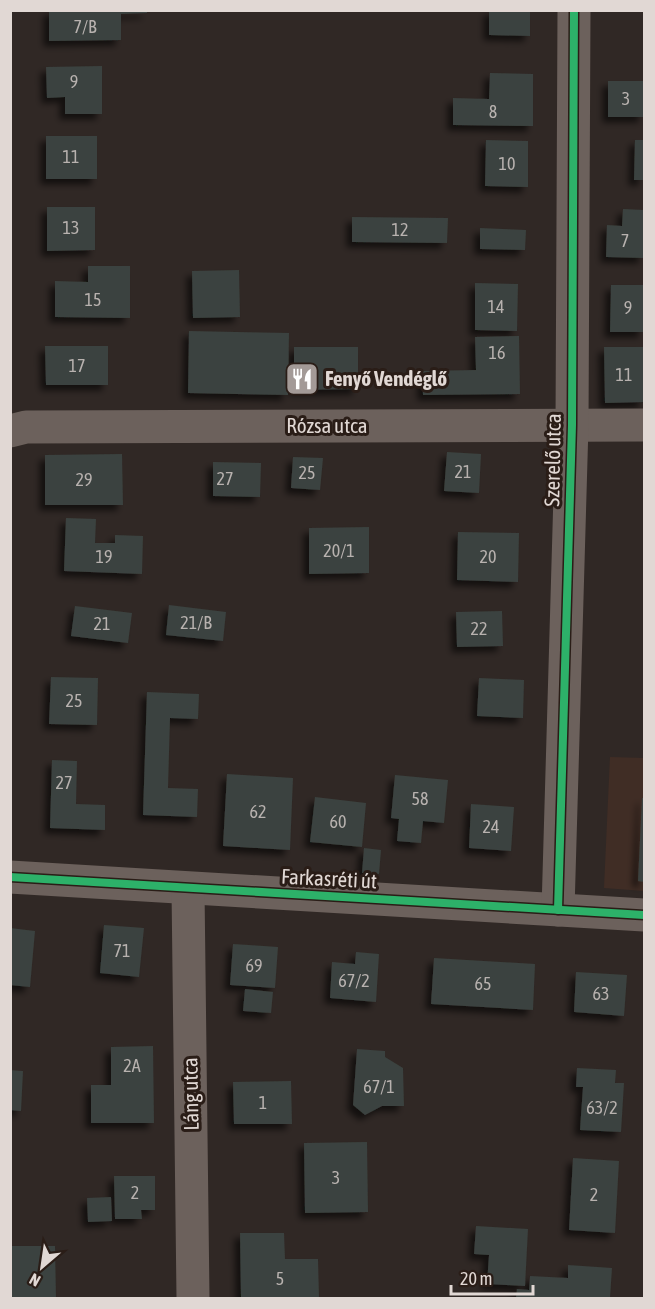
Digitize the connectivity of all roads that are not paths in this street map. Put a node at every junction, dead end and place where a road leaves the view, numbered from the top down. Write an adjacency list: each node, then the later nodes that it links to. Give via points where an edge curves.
1 (574, 10): 2 (street, Szerelő utca)
2 (572, 425): 3 (street, Rózsa utca); 4 (street, Rózsa utca, via 26,427); 7 (street, Szerelő utca)
3 (645, 425)
4 (10, 431)
5 (10, 878): 6 (street, Farkasréti út)
6 (188, 889): 7 (street, Farkasréti út); 9 (street, Láng utca)
7 (558, 910): 8 (street, Farkasréti út)
8 (645, 915)
9 (193, 1299)

